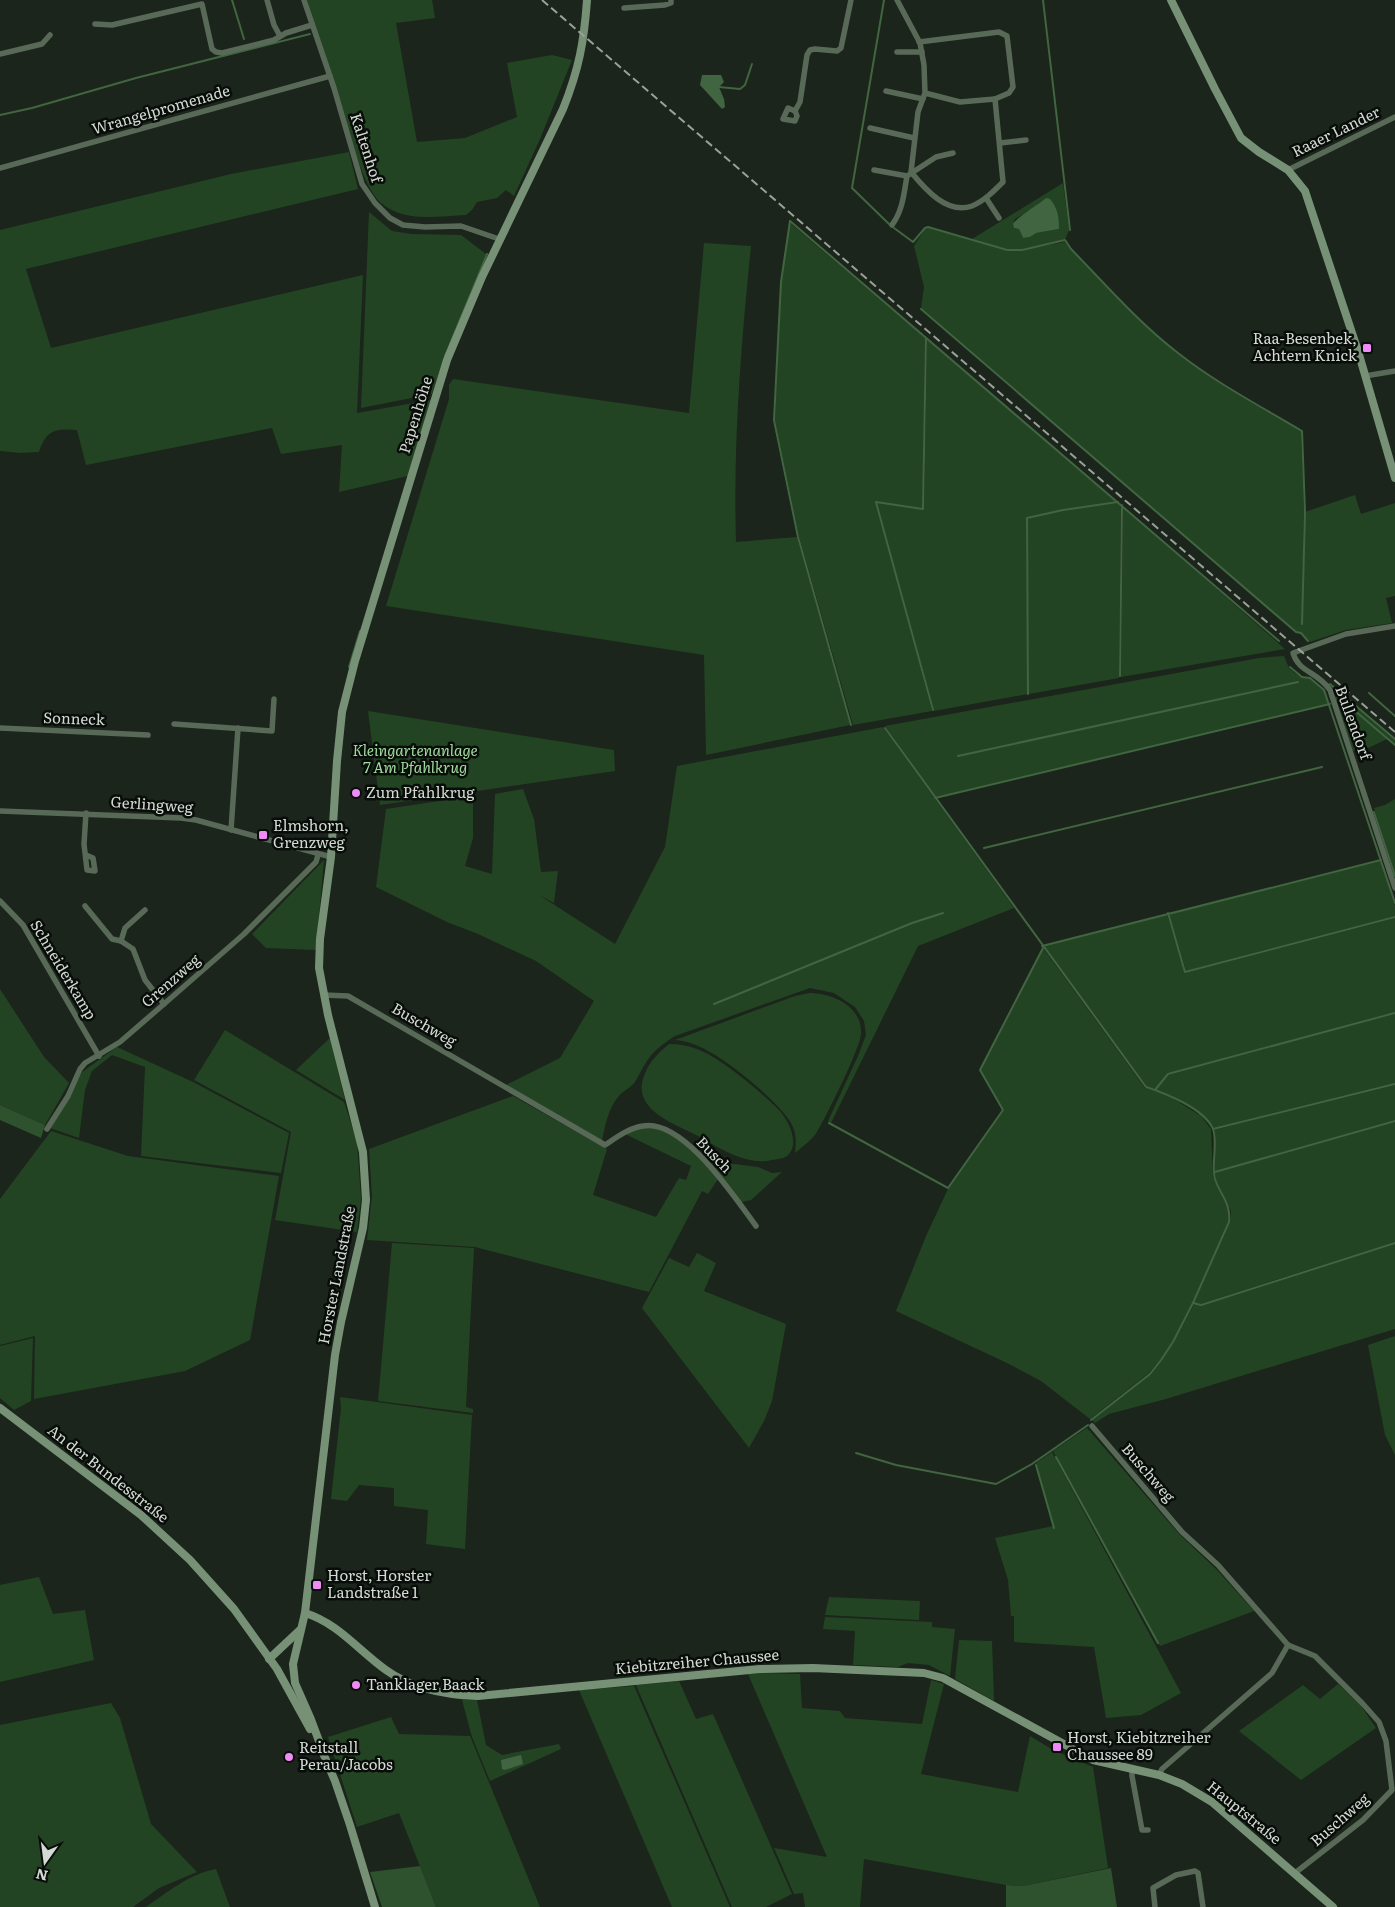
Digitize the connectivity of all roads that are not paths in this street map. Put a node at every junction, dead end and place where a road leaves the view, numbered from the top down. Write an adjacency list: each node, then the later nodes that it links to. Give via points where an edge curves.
1 (267, 0): 13 (street)
2 (304, 0): 11 (street, Kaltenhof)
3 (587, 0): 36 (main road, Papenhöhe, via 575,80)
4 (851, 0): 22 (street, via 842,48 837,52 815,49 807,55 800,102)
5 (897, 0): 14 (street)
6 (1172, 0): 31 (main road, via 1241,138)
7 (671, 1): 8 (street, via 665,5); 9 (street)
8 (624, 8)
9 (670, 10)
10 (95, 24): 13 (street, via 112,25 202,4 212,49 216,52)
11 (312, 25): 13 (street); 18 (street, Kaltenhof)
12 (50, 35): 17 (street, via 42,44)
13 (280, 36)
14 (919, 42): 16 (street); 21 (street, via 999,32 1007,36 1013,87)
15 (897, 52): 16 (street)
16 (922, 52): 20 (street)
17 (0, 54)
18 (330, 76): 29 (street, Wrangelpromenade); 36 (street, Kaltenhof, via 362,184 385,213 403,225 461,226)
19 (886, 91): 20 (street)
20 (924, 96): 21 (street, via 960,102); 25 (street)
21 (995, 99): 27 (street)
22 (795, 111)
23 (1395, 117): 31 (street, Raaer Lander)
24 (870, 128): 25 (street)
25 (914, 138): 32 (street)
26 (1026, 140): 27 (street)
27 (1000, 143): 33 (street, via 1003,182)
28 (953, 153): 32 (street, via 936,157)
29 (0, 168)
30 (874, 170): 32 (street)
31 (1288, 170): 38 (main road, via 1305,191)
32 (909, 174): 33 (street, via 935,198 955,207 971,206); 35 (street, via 902,205)
33 (986, 198): 34 (street)
34 (999, 218)
35 (892, 225)
36 (499, 240): 51 (main road, Papenhöhe, via 447,360 349,680 337,761)
37 (1395, 371): 38 (street)
38 (1365, 376): 39 (main road)
39 (1395, 478)
40 (1395, 626): 52 (street, Bullendorf, via 1346,634 1293,654 1296,663 1314,674 1330,690)
41 (274, 699): 44 (street, via 272,731)
42 (174, 724): 44 (street)
43 (0, 728): 45 (street, Sonneck)
44 (238, 728): 48 (street)
45 (148, 735)
46 (0, 811): 47 (street, Gerlingweg)
47 (86, 814): 48 (street, Gerlingweg, via 180,818); 49 (street)
48 (231, 830): 50 (street, Gerlingweg)
49 (86, 855)
50 (318, 855): 51 (street, Gerlingweg); 58 (street, Grenzweg, via 316,862 244,934)
51 (331, 857): 57 (main road, Horster Landstraße, via 320,939 319,968)
52 (1395, 888)
53 (0, 901): 59 (street, Schneiderkamp, via 24,925)
54 (85, 906): 56 (street, via 112,939)
55 (144, 910): 56 (street, via 125,928)
56 (121, 941): 58 (street, via 133,949 145,980)
57 (324, 995): 60 (street, Buschweg, via 348,996); 65 (main road, Horster Landstraße, via 363,1152 366,1200 334,1362)
58 (164, 1004): 59 (street, Grenzweg)
59 (99, 1056): 61 (street, Grenzweg, via 80,1069)
60 (508, 1088): 62 (street, Busch, via 605,1144 644,1125 663,1128 692,1148 720,1177)
61 (47, 1129)
62 (756, 1226)
63 (0, 1408): 68 (main road, An der Bundesstraße, via 141,1515 190,1560 234,1609)
64 (1092, 1426): 67 (street, Buschweg, via 1182,1532 1218,1564)
65 (305, 1613): 66 (main road); 70 (main road, Kiebitzreiher Chaussee, via 324,1620 388,1671 421,1687 460,1695 478,1696 760,1669 812,1668 924,1674 954,1683)
66 (300, 1630): 68 (main road); 69 (main road, via 293,1664 294,1683)
67 (1288, 1645): 72 (street, via 1272,1673 1162,1769); 74 (street, Buschweg, via 1315,1656 1379,1722 1386,1741 1392,1790 1363,1820)
68 (269, 1659): 69 (main road, An der Bundesstraße)
69 (322, 1750): 75 (main road, An der Bundesstraße, via 350,1825)
70 (1094, 1760): 71 (main road, Hauptstraße)
71 (1132, 1769): 72 (main road, Hauptstraße); 73 (street, via 1142,1830)
72 (1160, 1775): 74 (main road, Hauptstraße, via 1212,1802)
73 (1148, 1830)
74 (1296, 1873): 78 (main road, Hauptstraße)
75 (375, 1907)
76 (1155, 1907): 77 (street, via 1153,1888 1176,1875 1195,1870)
77 (1203, 1907)
78 (1333, 1907)

